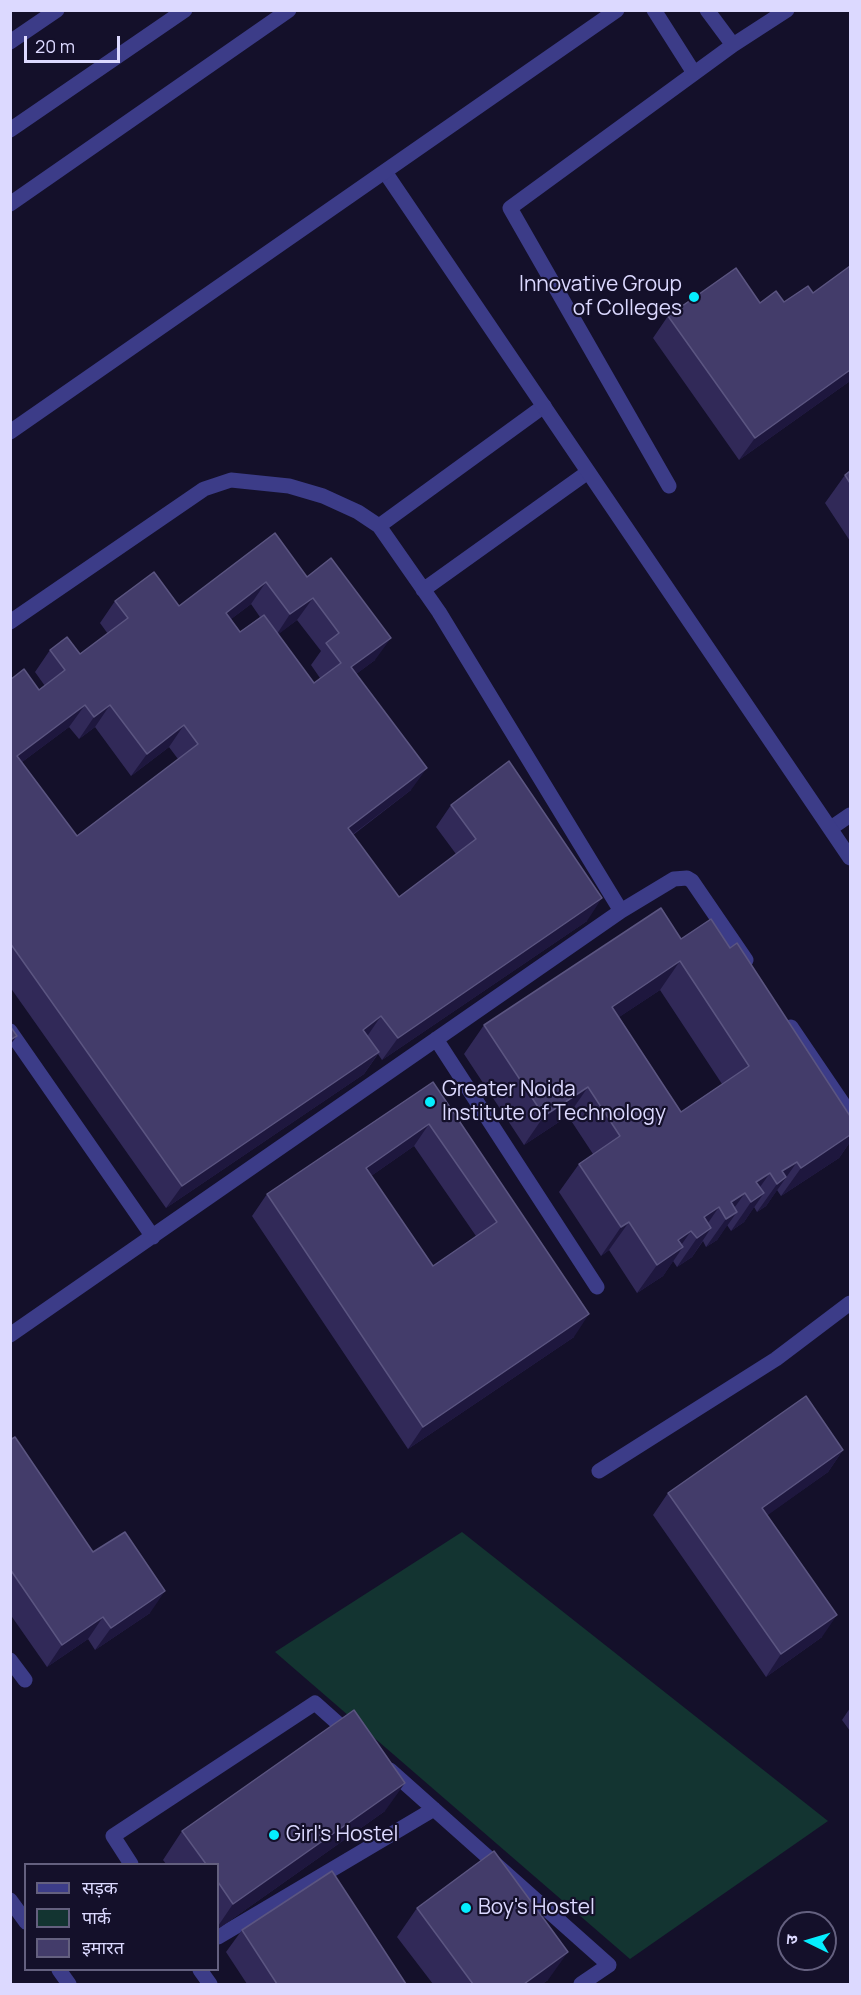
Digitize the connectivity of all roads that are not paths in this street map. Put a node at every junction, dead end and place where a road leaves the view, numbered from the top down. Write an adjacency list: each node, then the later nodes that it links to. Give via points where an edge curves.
1 (57, 10): 8 (street)
2 (185, 10): 11 (street)
3 (289, 10): 13 (street)
4 (617, 10): 12 (street)
5 (654, 10): 10 (street)
6 (707, 10): 9 (street)
7 (787, 10): 9 (street)
8 (10, 42)
9 (733, 45): 10 (street)
10 (694, 73): 17 (street, via 510,208)
11 (10, 130)
12 (385, 172): 14 (street); 15 (street)
13 (10, 204)
14 (544, 406): 16 (street); 18 (street)
15 (10, 432)
16 (588, 472): 19 (street); 22 (street)
17 (669, 486)
18 (379, 526): 19 (street); 20 (street, via 358,512 289,486 231,480 204,489)
19 (423, 590): 24 (street)
20 (10, 622)
21 (850, 815): 22 (street)
22 (831, 828): 23 (street)
23 (850, 858)
24 (621, 911): 25 (street, via 674,879 687,878); 28 (street)
25 (752, 968)
26 (784, 1017): 29 (street)
27 (10, 1031): 30 (street)
28 (436, 1039): 30 (street); 31 (street)
29 (850, 1114)
30 (153, 1237): 33 (street)
31 (597, 1287)
32 (850, 1303): 34 (street, via 776,1359)
33 (10, 1335)
34 (599, 1471)
35 (10, 1660): 36 (street)
36 (25, 1680)
37 (366, 1748): 40 (street, via 315,1702 112,1836)
38 (383, 1763): 39 (street)
39 (434, 1809): 43 (street, via 327,1879); 48 (street, via 609,1965)
40 (130, 1863)
41 (10, 1900): 42 (street)
42 (24, 1919)
43 (219, 1936)
44 (60, 1971): 46 (street)
45 (201, 1971): 47 (street)
46 (69, 1984)
47 (210, 1984)
48 (581, 1984)

